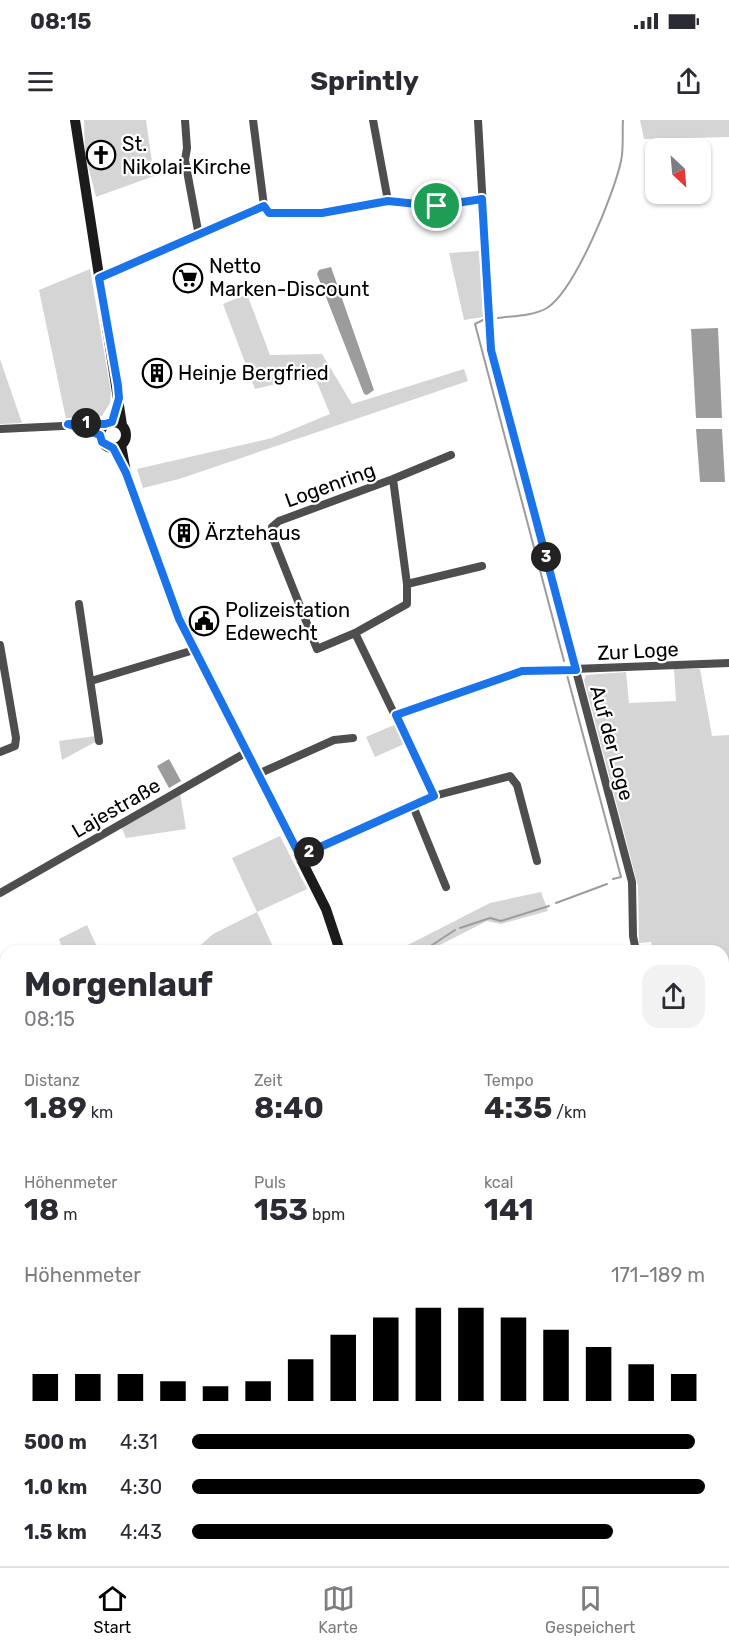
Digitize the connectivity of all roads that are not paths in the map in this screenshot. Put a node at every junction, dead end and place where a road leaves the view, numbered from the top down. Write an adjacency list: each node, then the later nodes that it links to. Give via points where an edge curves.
1 (75, 120): 10 (main road)
2 (185, 120): 9 (street, via 185,160)
3 (253, 120): 8 (street)
4 (374, 120): 7 (street)
5 (477, 120): 6 (street, Auf der Loge)
6 (482, 199): 7 (street, via 437,206); 23 (street, Auf der Loge, via 491,350)
7 (388, 201): 8 (street, via 297,215 269,213)
8 (264, 206): 9 (street)
9 (199, 236): 10 (street)
10 (99, 278): 11 (main road, via 119,398)
11 (109, 426): 12 (street, via 68,424); 13 (main road, via 102,442); 13 (main road, via 126,435)
12 (0, 429)
13 (117, 447): 21 (main road, via 160,570)
14 (452, 454): 15 (street, Logenring)
15 (393, 479): 17 (street, Logenring); 19 (street, Logenring, via 272,527 317,649)
16 (482, 566): 17 (street)
17 (407, 584): 19 (street, Logenring, via 407,604 403,608)
18 (79, 604): 25 (street)
19 (355, 633): 26 (street)
20 (0, 645): 24 (street)
21 (194, 650): 25 (street); 30 (main road)
22 (729, 663): 23 (street, Zur Loge)
23 (576, 670): 26 (street, Zur Loge, via 522,671); 39 (street, Auf der Loge, via 632,882)
24 (3, 681): 29 (street, via 15,746)
25 (91, 681): 28 (street)
26 (396, 715): 32 (street)
27 (353, 738): 31 (street, via 334,740)
28 (99, 741)
29 (0, 752)
30 (247, 752): 31 (main road); 37 (street, Lajestraße)
31 (258, 774): 34 (main road)
32 (434, 796): 33 (street); 35 (street, via 510,776 517,785)
33 (413, 806): 34 (street); 36 (street)
34 (300, 856): 38 (main road, via 326,909)
35 (537, 861)
36 (446, 886)
37 (0, 893)
38 (338, 945)
39 (635, 945)

